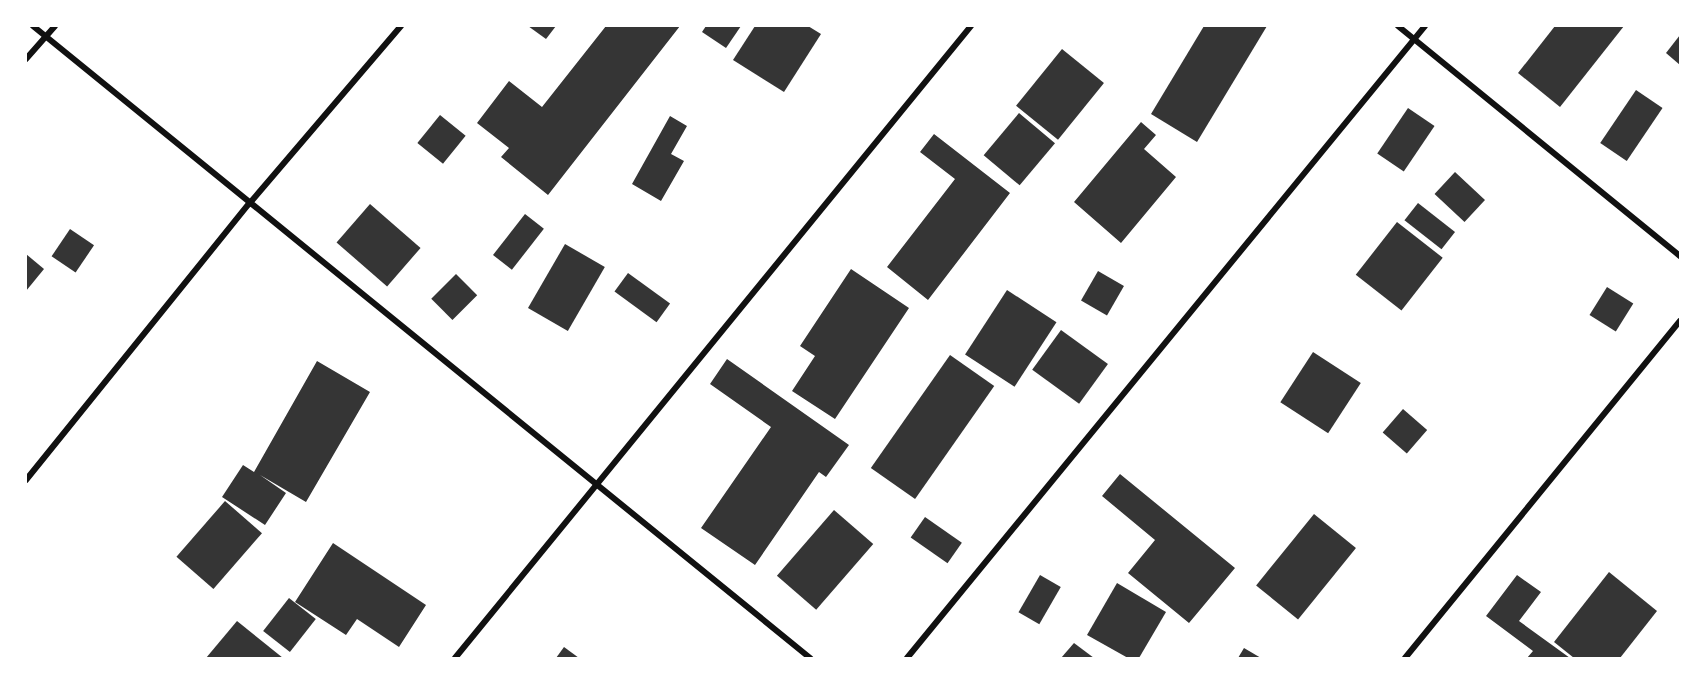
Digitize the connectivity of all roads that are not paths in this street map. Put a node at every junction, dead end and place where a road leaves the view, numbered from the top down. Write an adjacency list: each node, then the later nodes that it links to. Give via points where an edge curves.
1 (33, 26): 7 (street)
2 (55, 26): 7 (street)
3 (400, 26): 10 (street)
4 (971, 26): 14 (street)
5 (1398, 26): 8 (street)
6 (1425, 26): 8 (street)
7 (47, 36): 9 (street); 10 (street)
8 (1414, 39): 11 (street); 17 (street)
9 (26, 58)
10 (249, 204): 13 (street); 14 (street)
11 (1680, 256)
12 (1680, 321): 18 (street)
13 (26, 480)
14 (598, 486): 15 (street); 16 (street)
15 (455, 658)
16 (810, 658)
17 (907, 658)
18 (1405, 658)

